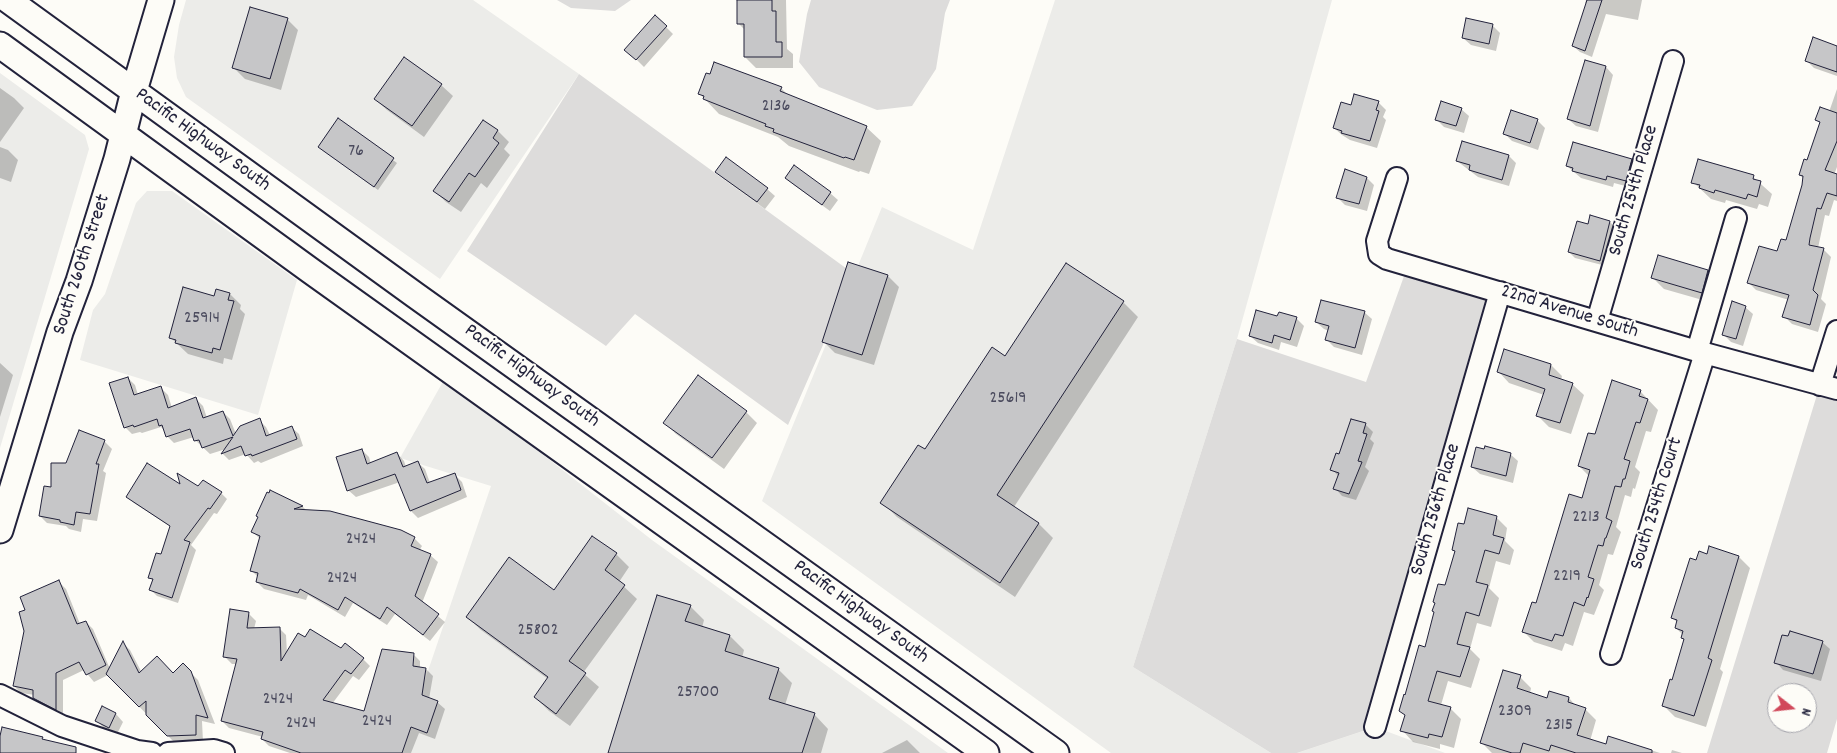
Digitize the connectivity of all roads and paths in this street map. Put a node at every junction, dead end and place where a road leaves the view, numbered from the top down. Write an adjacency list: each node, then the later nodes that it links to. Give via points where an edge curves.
1 (8, 0): 5 (main road, Pacific Highway South)
2 (161, 0): 5 (main road, South 260th Street)
3 (0, 45): 6 (main road, Pacific Highway South)
4 (1673, 61): 10 (street, South 254th Place)
5 (134, 91): 6 (main road, South 260th Street); 22 (main road, Pacific Highway South)
6 (123, 133): 14 (main road, South 260th Street); 21 (main road, Pacific Highway South)
7 (1397, 178): 9 (street, 22nd Avenue South, via 1377,242 1379,254)
8 (1736, 218): 12 (street)
9 (1500, 292): 10 (street, 22nd Avenue South); 17 (street, South 256th Place)
10 (1596, 321): 12 (street, 22nd Avenue South)
11 (1837, 331): 13 (street)
12 (1701, 352): 13 (street, 22nd Avenue South); 15 (street, South 254th Court)
13 (1828, 387)
14 (0, 530)
15 (1611, 654)
16 (0, 695): 18 (street, via 62,726)
17 (1374, 727)
18 (152, 753)
19 (168, 753): 20 (street, via 214,750)
20 (224, 753)
21 (986, 753)
22 (1056, 753)

